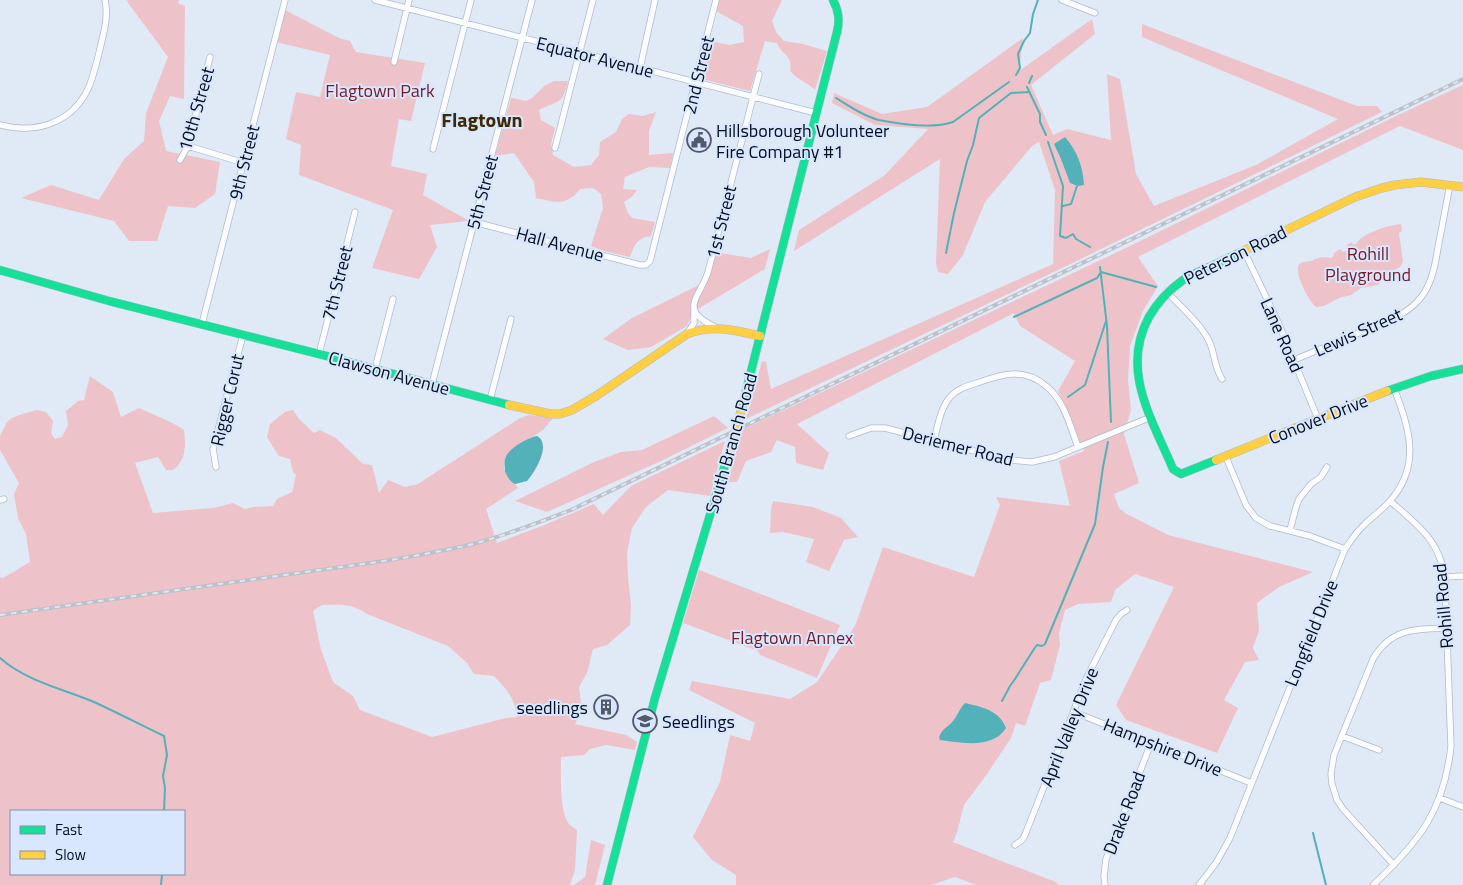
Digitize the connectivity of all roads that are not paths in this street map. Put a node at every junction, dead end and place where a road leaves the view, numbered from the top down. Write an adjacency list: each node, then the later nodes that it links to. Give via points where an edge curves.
1 (105, 0): 24 (street, via 106,24 92,78 76,106 59,120 43,126 21,129)
2 (286, 0): 29 (street, 9th Street)
3 (375, 0): 12 (street, Equator Avenue)
4 (409, 0): 12 (street)
5 (472, 0): 14 (street)
6 (532, 0): 15 (street, 5th Street)
7 (593, 0): 16 (street)
8 (655, 0): 19 (street)
9 (716, 0): 21 (street, 2nd Street)
10 (833, 0): 23 (street, South Branch Road, via 838,8 839,22)
11 (1062, 0): 13 (street)
12 (407, 8): 14 (street, Equator Avenue); 18 (street)
13 (1095, 14)
14 (464, 24): 15 (street, Equator Avenue); 27 (street)
15 (522, 38): 16 (street, Equator Avenue); 33 (street, 5th Street)
16 (579, 53): 19 (street, Equator Avenue); 26 (street)
17 (210, 57): 25 (street, 10th Street)
18 (394, 62)
19 (640, 68): 21 (street, Equator Avenue)
20 (759, 74): 22 (street, 1st Street)
21 (696, 82): 22 (street, Equator Avenue); 35 (street, 2nd Street, via 650,261)
22 (753, 97): 23 (street, Equator Avenue); 39 (street, 1st Street, via 708,272 694,300)
23 (816, 113): 45 (street, South Branch Road)
24 (0, 125)
25 (188, 146): 28 (street, 10th Street); 29 (street)
26 (555, 148)
27 (433, 149)
28 (180, 160)
29 (244, 163): 41 (street, 9th Street)
30 (1450, 185): 31 (street, Peterson Road); 34 (street, Peterson Road, via 1417,182 1374,189); 47 (street, Lewis Street, via 1433,276 1420,298 1400,315)
31 (1463, 188)
32 (355, 212): 46 (street, 7th Street)
33 (474, 222): 35 (street, Hall Avenue); 51 (street, 5th Street)
34 (1244, 251): 37 (street, Peterson Road, via 1184,279); 47 (street, Lane Road)
35 (646, 264)
36 (0, 270): 41 (street, Clawson Avenue)
37 (1167, 292): 50 (street, via 1206,335); 54 (street, Peterson Road, via 1154,307 1138,343 1137,370)
38 (393, 299): 48 (street)
39 (694, 311): 42 (street); 43 (street, 1st Street, via 694,323)
40 (511, 319): 53 (street)
41 (202, 324): 44 (street, Clawson Avenue)
42 (715, 327): 43 (street, Clawson Avenue); 45 (street, Clawson Avenue)
43 (687, 334): 53 (street, Clawson Avenue, via 572,410 560,414 540,413)
44 (243, 335): 46 (street, Clawson Avenue); 60 (street, Rigger Corut, via 213,449)
45 (760, 336): 80 (street, South Branch Road, bridge, via 741,411 655,698)
46 (319, 354): 48 (street, Clawson Avenue)
47 (1294, 360): 55 (street, Lane Road)
48 (375, 368): 51 (street, Clawson Avenue)
49 (1463, 369): 52 (street, Conover Drive)
50 (1222, 379)
51 (432, 384): 53 (street, Clawson Avenue)
52 (1394, 388): 55 (street, Conover Drive); 63 (street, Longfield Drive, via 1408,426 1410,449 1406,473)
53 (490, 400)
54 (1151, 416): 58 (street, Deriemer Road); 62 (street, Peterson Road)
55 (1318, 419): 59 (street, Conover Drive)
56 (849, 436): 57 (street, Deriemer Road, via 878,427)
57 (934, 440): 58 (street, Deriemer Road, via 1021,462 1043,460); 58 (street, via 945,404 957,391 996,376 1016,373 1032,377 1054,393)
58 (1078, 447)
59 (1226, 457): 62 (street, Conover Drive, via 1186,473); 64 (street, via 1250,512 1262,523)
60 (216, 466)
61 (1327, 467): 64 (street, via 1299,499)
62 (1176, 472)
63 (1390, 501): 65 (street, Longfield Drive, via 1362,526); 67 (street, Rohill Road, via 1432,541)
64 (1290, 530): 65 (street)
65 (1345, 549): 74 (street, Longfield Drive)
66 (1463, 576): 67 (street)
67 (1445, 577): 69 (street, Rohill Road)
68 (1127, 610): 70 (street, April Valley Drive, via 1116,620 1087,677)
69 (1447, 628): 71 (street, via 1404,631 1382,645 1372,658); 75 (street, Rohill Road, via 1451,735 1450,758)
70 (1074, 712): 72 (street, Hampshire Drive); 77 (street, April Valley Drive, via 1025,835)
71 (1342, 736): 73 (street); 78 (street, via 1332,765 1332,784 1337,800)
72 (1151, 743): 74 (street, Hampshire Drive); 81 (street, Drake Road, via 1106,859)
73 (1379, 750)
74 (1252, 782): 79 (street, Longfield Drive, via 1226,844)
75 (1440, 798): 76 (street); 78 (street, Rohill Road, via 1421,834)
76 (1463, 807)
77 (1015, 845)
78 (1394, 865): 82 (street, Rohill Road)
79 (1200, 884)
80 (607, 885)
81 (1105, 885)
82 (1373, 885)

